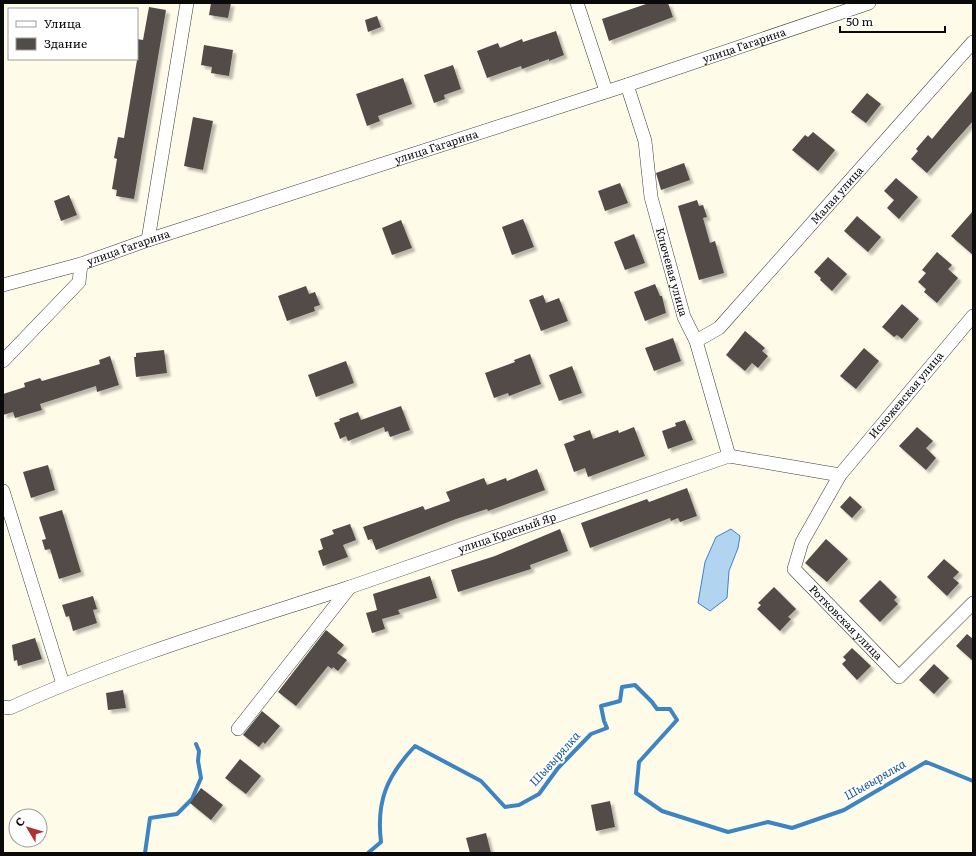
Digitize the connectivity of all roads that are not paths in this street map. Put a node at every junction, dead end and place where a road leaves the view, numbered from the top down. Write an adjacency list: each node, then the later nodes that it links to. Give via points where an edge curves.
1 (187, 3): 7 (street)
2 (577, 3): 6 (street)
3 (869, 3): 5 (street, улица Гагарина)
4 (973, 42): 11 (street, Малая улица, via 718,328)
5 (627, 85): 6 (street, улица Гагарина); 11 (street, Ключевая улица, via 645,141 652,197 684,317)
6 (606, 91): 7 (street, улица Гагарина)
7 (148, 240): 8 (street, улица Гагарина)
8 (81, 264): 9 (street, улица Гагарина); 12 (street, via 79,282)
9 (3, 284)
10 (973, 316): 14 (street, Искожевская улица)
11 (696, 341): 13 (street, Ключевая улица)
12 (3, 361)
13 (729, 456): 14 (street, улица Красный Яр); 16 (street, улица Красный Яр)
14 (840, 475): 17 (street, Ротковская улица, via 802,542 794,569 899,677)
15 (3, 491): 18 (street)
16 (350, 587): 18 (street, улица Красный Яр); 20 (street)
17 (973, 604)
18 (63, 684): 19 (street, улица Красный Яр, via 10,708)
19 (3, 707)
20 (238, 729)

